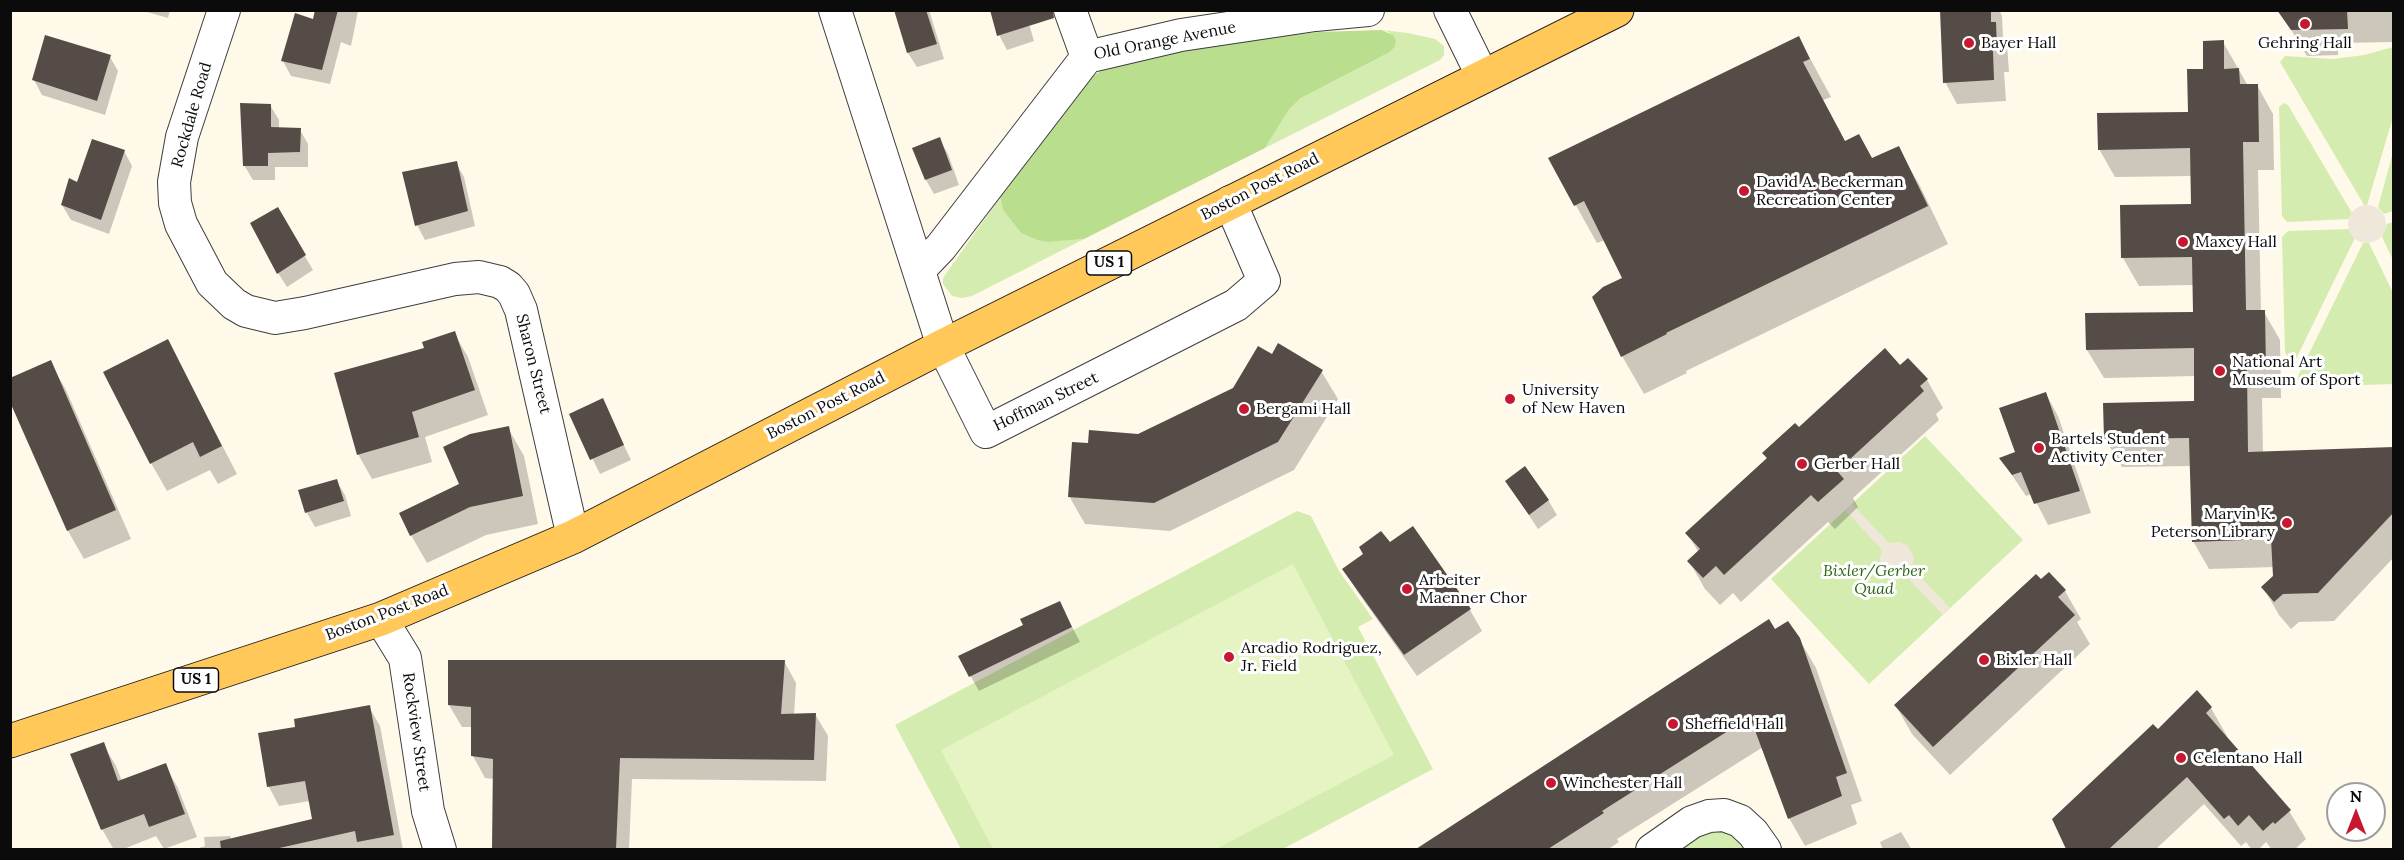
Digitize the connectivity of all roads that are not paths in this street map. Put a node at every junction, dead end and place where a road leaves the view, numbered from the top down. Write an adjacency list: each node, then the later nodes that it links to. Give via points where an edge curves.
1 (224, 10): 11 (street, Rockdale Road, via 182,137 174,182 176,203 181,224 212,283 246,311)
2 (835, 10): 10 (street, Hoffman Street)
3 (1070, 10): 7 (street)
4 (1368, 10): 7 (street, Old Orange Avenue, via 1181,35)
5 (1450, 10): 8 (street)
6 (1617, 10): 8 (main road, Boston Post Road / US 1)
7 (1087, 57): 10 (street, Old Orange Avenue)
8 (1483, 77): 9 (main road, Boston Post Road / US 1)
9 (1230, 202): 12 (main road, Boston Post Road / US 1); 12 (street, Hoffman Street, via 1264,281 1236,305 1125,363 986,432)
10 (920, 268): 12 (street, Hoffman Street)
11 (275, 318): 13 (street, Sharon Street, via 462,278 490,279 508,287 521,310)
12 (943, 346): 13 (main road, Boston Post Road / US 1)
13 (573, 537): 14 (main road, Boston Post Road / US 1)
14 (381, 619): 15 (main road, Boston Post Road / US 1); 16 (street, Rockview Street, via 405,658 428,812)
15 (10, 741)
16 (440, 849)
17 (1652, 849): 18 (street, via 1692,822 1724,815 1740,821)
18 (1765, 849)

